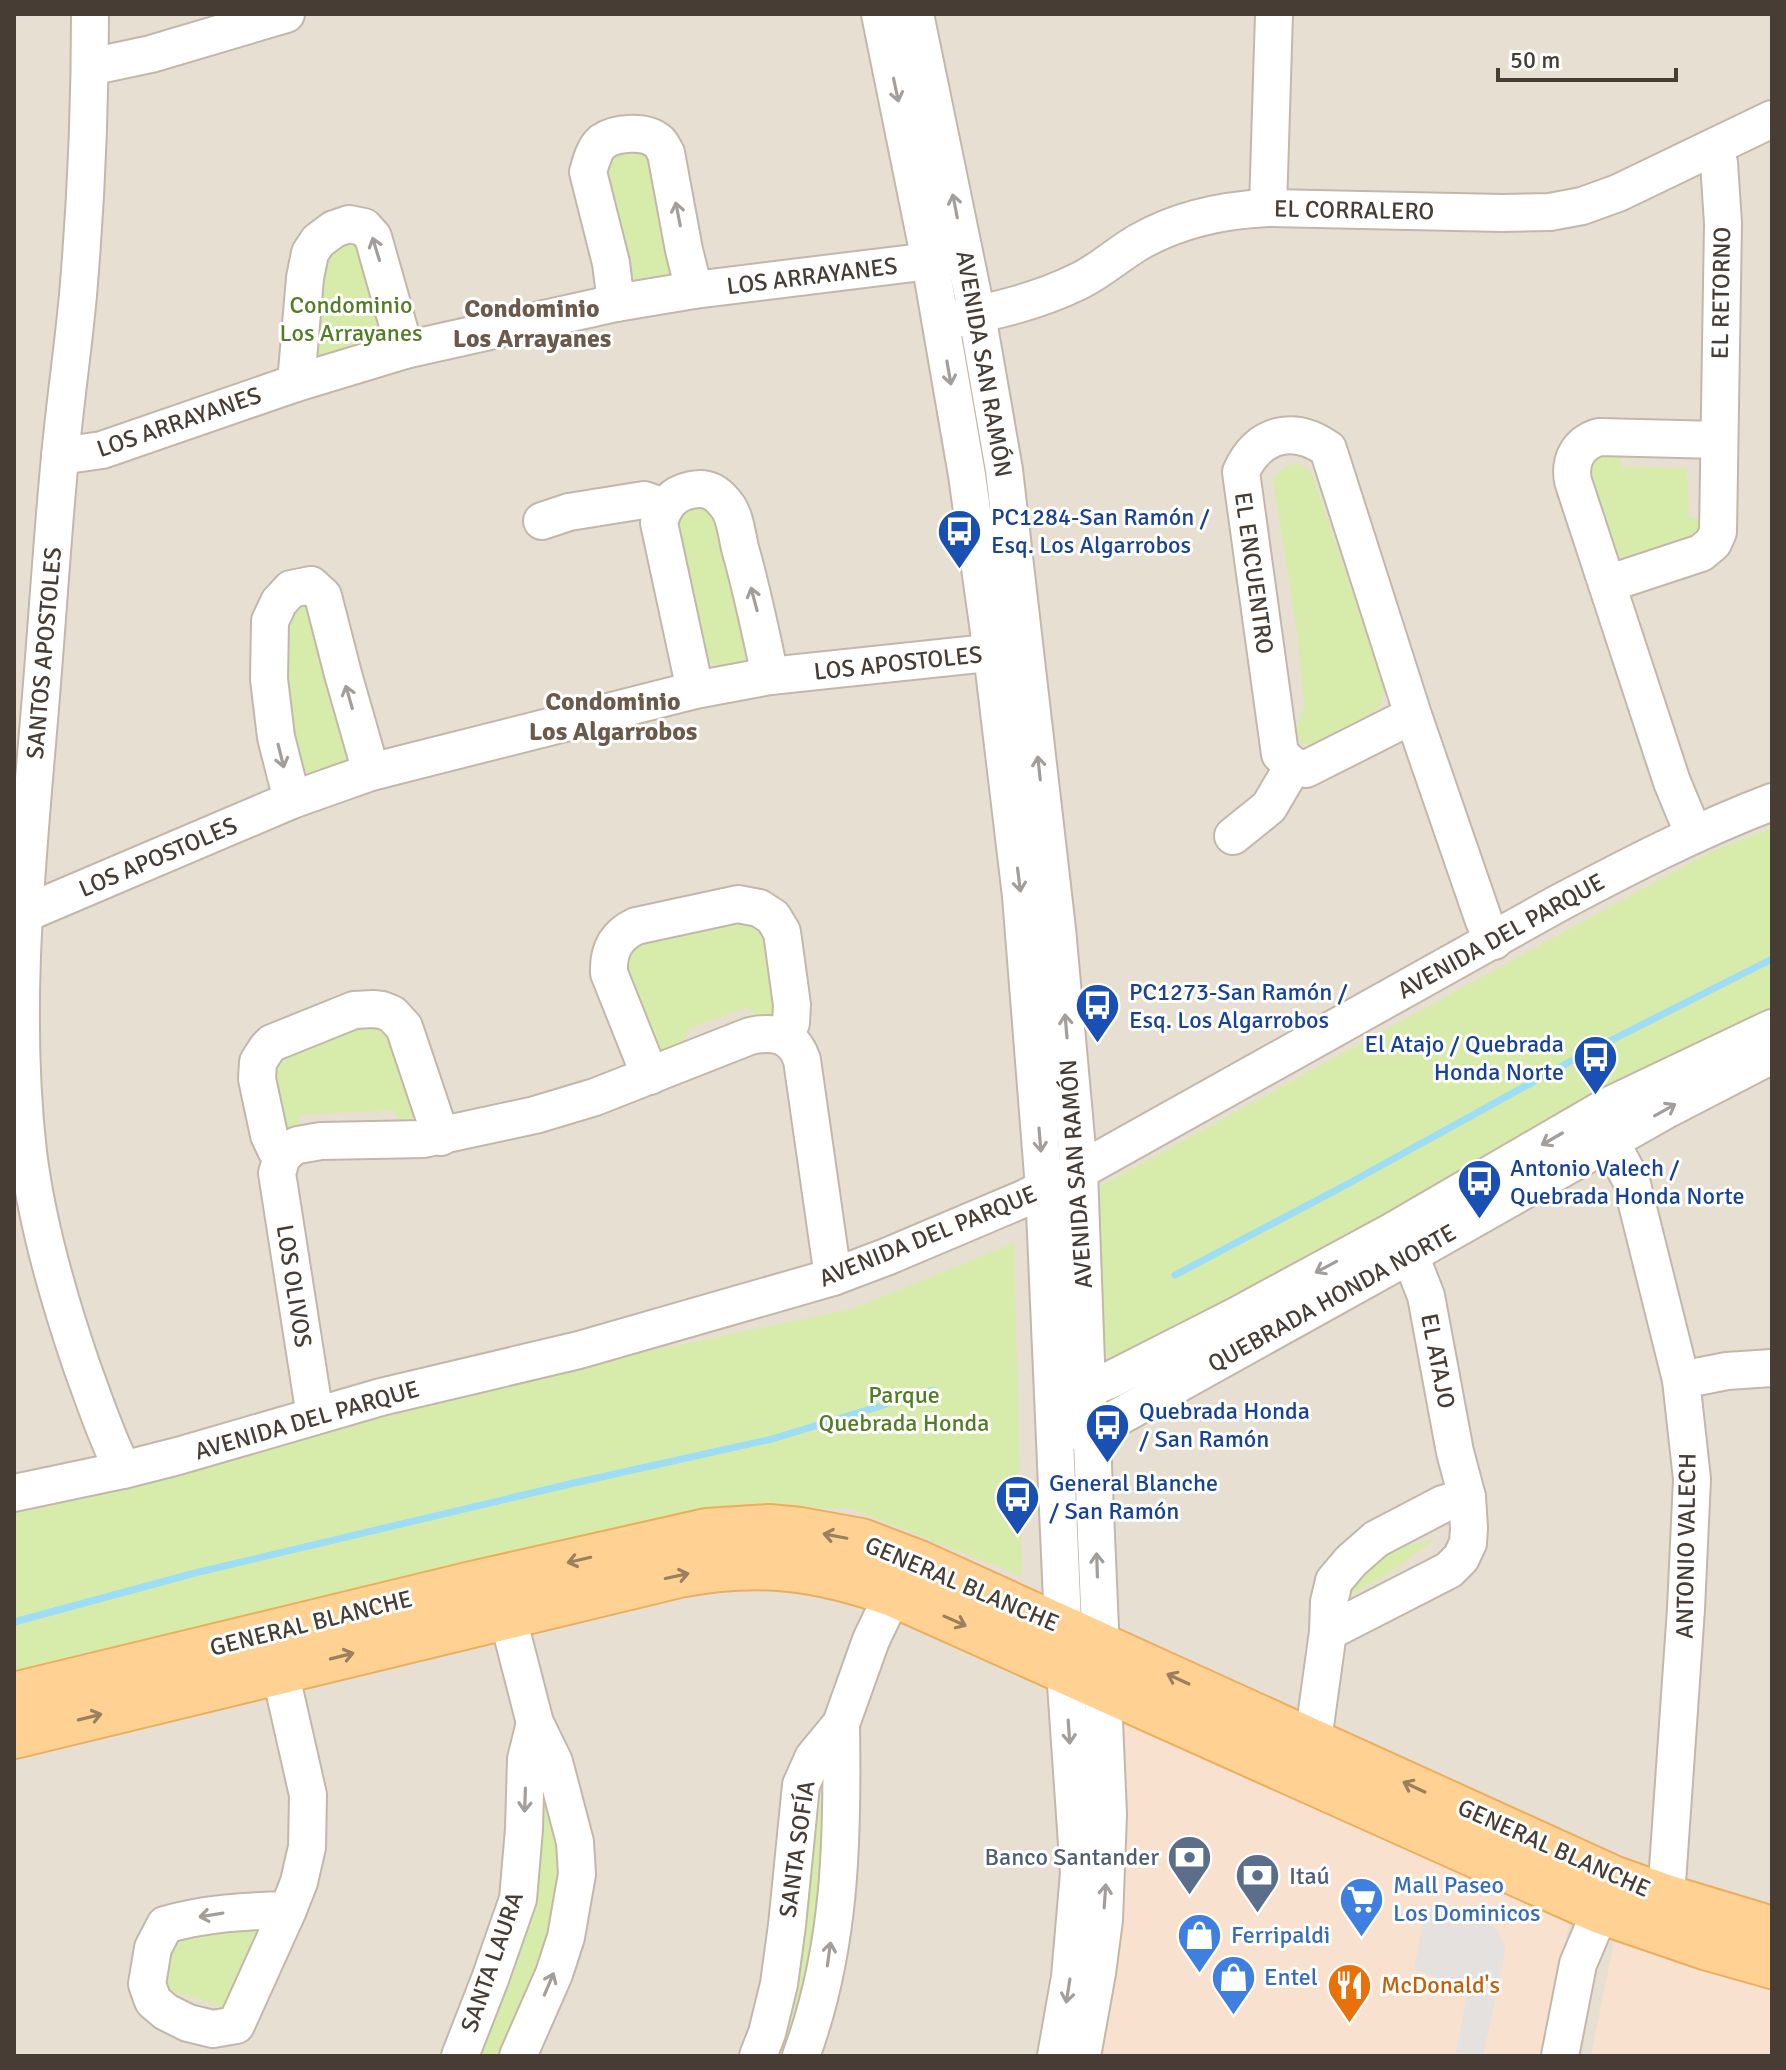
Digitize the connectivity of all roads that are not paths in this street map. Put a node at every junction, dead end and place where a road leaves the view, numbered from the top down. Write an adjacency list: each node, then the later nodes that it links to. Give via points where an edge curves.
1 (90, 14): 6 (street, SANTOS APOSTOLES)
2 (286, 14): 6 (street)
3 (880, 14): 10 (street, AVENIDA SAN RAMÓN, one-way to 10)
4 (915, 14): 13 (street, AVENIDA SAN RAMÓN, one-way to 4)
5 (1274, 14): 9 (street)
6 (90, 67): 18 (street, SANTOS APOSTOLES, via 79,282)
7 (1772, 119): 8 (street, EL CORRALERO)
8 (1714, 147): 9 (street, EL CORRALERO, via 1618,193 1550,212); 17 (street, EL RETORNO, via 1723,223)
9 (1268, 208): 13 (street, EL CORRALERO, via 1185,221 1137,243 1080,281)
10 (930, 261): 11 (street, LOS ARRAYANES); 14 (street, AVENIDA SAN RAMÓN)
11 (694, 290): 12 (street, LOS ARRAYANES); 12 (street, LOS ARRAYANES, one-way to 12, via 666,153 645,135 619,135 601,143 588,172)
12 (616, 303): 15 (street, LOS ARRAYANES)
13 (977, 315): 14 (street, EL CORRALERO); 22 (street, AVENIDA SAN RAMÓN, via 1004,470)
14 (941, 322): 22 (street, AVENIDA SAN RAMÓN, one-way to 22, via 967,475)
15 (405, 350): 16 (street, LOS ARRAYANES); 16 (street, one-way to 16, via 373,237 364,227 349,224 334,229 310,253)
16 (296, 383): 18 (street, LOS ARRAYANES, via 102,450)
17 (1719, 440): 21 (street, EL RETORNO, via 1719,526 1713,543 1695,556); 21 (street, via 1599,437 1578,450 1572,475)
18 (60, 456): 32 (street, SANTOS APOSTOLES)
19 (664, 507): 20 (street, via 644,500); 23 (street, one-way to 19, via 730,509 705,488 674,496); 24 (street, via 659,523)
20 (542, 521)
21 (1607, 584): 30 (street)
22 (1009, 651): 23 (street, LOS APOSTOLES); 41 (street, AVENIDA SAN RAMÓN, one-way to 22, via 1057,929); 42 (street, AVENIDA SAN RAMÓN, one-way to 42)
23 (770, 676): 24 (street, LOS APOSTOLES)
24 (695, 690): 27 (street, LOS APOSTOLES)
25 (1413, 715): 26 (street, via 1306,769); 26 (street, EL ENCUENTRO, via 1328,449 1308,437 1275,437 1253,451 1241,472 1278,746); 33 (street, EL ENCUENTRO)
26 (1293, 766): 31 (street, via 1269,807)
27 (371, 772): 28 (street, LOS APOSTOLES); 28 (street, one-way to 28, via 323,596 311,585 291,589 270,621 269,679)
28 (292, 800): 32 (street, LOS APOSTOLES)
29 (1772, 802): 30 (street, AVENIDA DEL PARQUE)
30 (1694, 835): 33 (street, AVENIDA DEL PARQUE)
31 (1233, 836)
32 (24, 914): 51 (street, SANTOS APOSTOLES, via 20,1016 29,1154 62,1307)
33 (1494, 941): 41 (street, AVENIDA DEL PARQUE)
34 (1772, 1028): 38 (street, QUEBRADA HONDA NORTE, via 1683,1070)
35 (784, 1037): 37 (street, via 750,1036); 37 (street, via 792,1005 782,932 773,917 738,904 636,926 615,942 609,973); 44 (street, via 802,1060)
36 (1772, 1055): 38 (street, QUEBRADA HONDA NORTE, one-way to 36, via 1664,1111)
37 (650, 1076): 39 (street, via 556,1109)
38 (1603, 1128): 43 (street, QUEBRADA HONDA NORTE); 46 (street, ANTONIO VALECH, via 1631,1180)
39 (441, 1137): 40 (street, via 307,1142); 40 (street, LOS OLIVOS, via 404,1027 382,1010 354,1010 272,1043 258,1062 269,1135)
40 (282, 1157): 48 (street, LOS OLIVOS, via 277,1179)
41 (1079, 1171): 42 (street, AVENIDA DEL PARQUE); 47 (street, AVENIDA SAN RAMÓN)
42 (1044, 1188): 44 (street, AVENIDA DEL PARQUE); 47 (street, AVENIDA SAN RAMÓN)
43 (1402, 1243): 47 (street, QUEBRADA HONDA NORTE, one-way to 47, via 1224,1322 1110,1380); 49 (street, QUEBRADA HONDA NORTE, via 1153,1398); 53 (street, EL ATAJO, via 1426,1296)
44 (833, 1277): 48 (street, AVENIDA DEL PARQUE, via 579,1350)
45 (1772, 1368): 46 (street)
46 (1681, 1380): 66 (street, ANTONIO VALECH, via 1692,1479)
47 (1070, 1391): 49 (street, AVENIDA SAN RAMÓN); 50 (street, AVENIDA SAN RAMÓN)
48 (315, 1416): 51 (street, AVENIDA DEL PARQUE)
49 (1091, 1429): 50 (street, QUEBRADA HONDA NORTE); 57 (street, AVENIDA SAN RAMÓN, one-way to 49)
50 (1054, 1432): 57 (street, AVENIDA SAN RAMÓN)
51 (123, 1470): 52 (street, AVENIDA DEL PARQUE)
52 (14, 1493)
53 (1467, 1497): 56 (street, via 1376,1539 1351,1561 1334,1581); 56 (street, EL ATAJO, via 1468,1543 1449,1570)
54 (893, 1594): 55 (main road, GENERAL BLANCHE, one-way to 54, via 731,1567 827,1573); 59 (main road, GENERAL BLANCHE, one-way to 59); 62 (street, SANTA SOFÍA)
55 (502, 1597): 57 (main road, GENERAL BLANCHE, one-way to 55, via 891,1551 831,1534 769,1527 707,1531); 58 (main road, GENERAL BLANCHE); 61 (street, SANTA LAURA)
56 (1328, 1632): 64 (street)
57 (1082, 1635): 59 (street, AVENIDA SAN RAMÓN); 64 (main road, GENERAL BLANCHE, one-way to 57)
58 (275, 1652): 60 (main road, GENERAL BLANCHE); 63 (main road, GENERAL BLANCHE, one-way to 58); 67 (street, via 308,1795 307,1847)
59 (1083, 1678): 65 (main road, GENERAL BLANCHE); 76 (street, AVENIDA SAN RAMÓN, one-way to 76, via 1079,1873 1070,1977); 77 (street, AVENIDA SAN RAMÓN, one-way to 59, via 1097,1973 1108,1814)
60 (14, 1695)
61 (535, 1723): 72 (street, SANTA LAURA, one-way to 72, via 526,1759 518,1899); 73 (street, SANTA LAURA, one-way to 61, via 566,1937 577,1874 575,1842 554,1762)
62 (841, 1724): 70 (street, SANTA SOFÍA, via 813,1758 801,1785); 71 (street, SANTA SOFÍA, one-way to 62, via 838,1889)
63 (14, 1736)
64 (1313, 1740): 65 (main road, GENERAL BLANCHE, one-way to 64)
65 (1608, 1895): 66 (main road, GENERAL BLANCHE); 69 (main road, GENERAL BLANCHE, via 1705,1947); 78 (street, via 1578,1964)
66 (1666, 1897): 68 (main road, GENERAL BLANCHE)
67 (288, 1910)
68 (1772, 1929)
69 (1772, 1966)
70 (779, 1984): 71 (street); 74 (street, SANTA SOFÍA)
71 (820, 1994): 75 (street, SANTA SOFÍA)
72 (460, 2056)
73 (518, 2056)
74 (758, 2056)
75 (801, 2056)
76 (1056, 2056)
77 (1082, 2056)
78 (1560, 2056)

